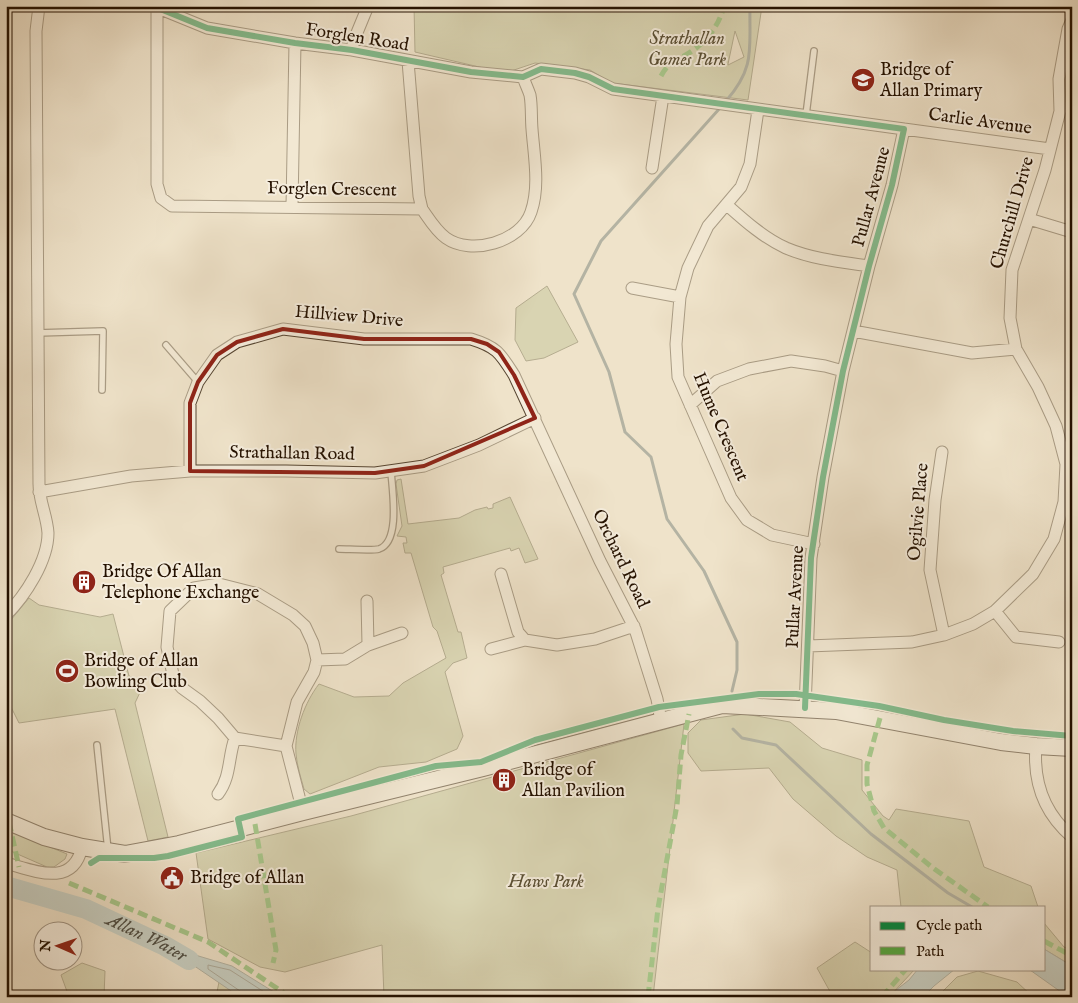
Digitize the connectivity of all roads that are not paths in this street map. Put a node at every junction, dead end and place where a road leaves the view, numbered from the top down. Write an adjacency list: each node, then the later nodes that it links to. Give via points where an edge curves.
1 (38, 6): 27 (street)
2 (368, 6): 6 (street)
3 (155, 7): 5 (street, Forglen Road, via 207,28); 19 (street, Forglen Crescent, via 157,184 161,198 172,206)
4 (1072, 20): 13 (street, Churchill Drive, via 1059,79)
5 (295, 44): 6 (street, Forglen Road); 19 (street)
6 (352, 50): 8 (street, Forglen Road)
7 (814, 51): 14 (lane)
8 (408, 61): 9 (street, Forglen Road); 20 (street)
9 (471, 72): 10 (street, Pullar Avenue)
10 (523, 77): 11 (street, Pullar Avenue, via 541,70 575,73 613,89); 20 (street, Forglen Crescent, via 530,96 536,192 530,214 522,226 511,236 493,244 472,246 446,238)
11 (663, 96): 12 (street, Pullar Avenue); 17 (street)
12 (758, 110): 14 (street, Pullar Avenue); 18 (street, Hume Crescent, via 750,164 741,187)
13 (1066, 112): 16 (street, Churchill Drive)
14 (806, 115): 15 (street, Pullar Avenue)
15 (904, 129): 16 (street, Carlie Avenue); 23 (street, Pullar Avenue)
16 (1050, 149): 21 (street, Churchill Drive)
17 (652, 168)
18 (727, 205): 23 (street, via 747,224 786,248 823,259); 25 (street, Hume Crescent, via 708,226 688,268)
19 (292, 206): 20 (street, Forglen Crescent)
20 (422, 209)
21 (1030, 219): 22 (street); 29 (street, Churchill Drive, via 1012,270 1010,318)
22 (1072, 232)
23 (869, 266): 26 (street, Pullar Avenue)
24 (632, 288): 25 (street)
25 (680, 297): 33 (street, Hume Crescent, via 676,344 678,377)
26 (853, 331): 29 (street, via 972,353); 30 (street, Pullar Avenue)
27 (37, 333): 32 (lane, via 103,331); 38 (street)
28 (166, 345): 31 (lane)
29 (1016, 349): 43 (street, Churchill Drive, via 1056,426 1066,464 1064,502 1054,539 1032,574)
30 (843, 371): 33 (street, via 791,361 749,369 717,381); 39 (street, Pullar Avenue)
31 (198, 382): 34 (street, Hillview Drive, via 217,355 237,342 283,329 364,339 471,339 499,352); 36 (street, Hillview Drive, via 190,403)
32 (102, 390)
33 (690, 405): 39 (street, Hume Crescent, via 731,498 747,520 772,534)
34 (534, 418): 37 (street, Strathallan Road, via 479,445 424,466); 45 (street, Orchard Road)
35 (942, 452): 47 (street, Ogilvie Place, via 930,570)
36 (190, 471): 37 (street, Strathallan Road); 38 (street, Strathallan Road, via 131,476)
37 (391, 471): 40 (lane, via 394,525 386,544 379,549)
38 (39, 492): 44 (street, via 48,533 43,559 26,592)
39 (814, 544): 51 (street, Pullar Avenue)
40 (339, 549)
41 (501, 574): 48 (street, via 518,632)
42 (367, 601): 50 (street)
43 (995, 611): 47 (street, Churchill Drive, via 973,624); 49 (street, via 1016,636)
44 (6, 615)
45 (634, 626): 48 (street, via 595,639 557,645); 55 (street, Orchard Road, via 657,699)
46 (402, 633): 50 (street)
47 (944, 634): 51 (street, Churchill Drive, via 912,642)
48 (525, 640): 52 (street)
49 (1060, 642)
50 (368, 645): 53 (street, via 345,659)
51 (808, 646): 54 (street, Pullar Avenue)
52 (492, 649)
53 (317, 660): 56 (street, via 305,626 258,594 219,584 194,588 170,611 167,647 174,679 218,718); 58 (street, via 297,702)
54 (805, 708): 55 (main road, via 722,705); 59 (main road)
55 (660, 721): 62 (main road)
56 (235, 738): 58 (street); 61 (street, via 227,778)
57 (97, 745): 66 (lane)
58 (286, 746): 62 (street)
59 (1036, 746): 60 (main road); 64 (street, via 1041,794 1057,823)
60 (1072, 748)
61 (218, 794)
62 (303, 812): 66 (main road, via 179,844 125,854)
63 (6, 821): 65 (main road, via 44,837)
64 (1072, 837)
65 (82, 847): 66 (main road); 67 (street, via 80,858 72,868 62,873 52,874)
66 (108, 851)
67 (6, 863)

